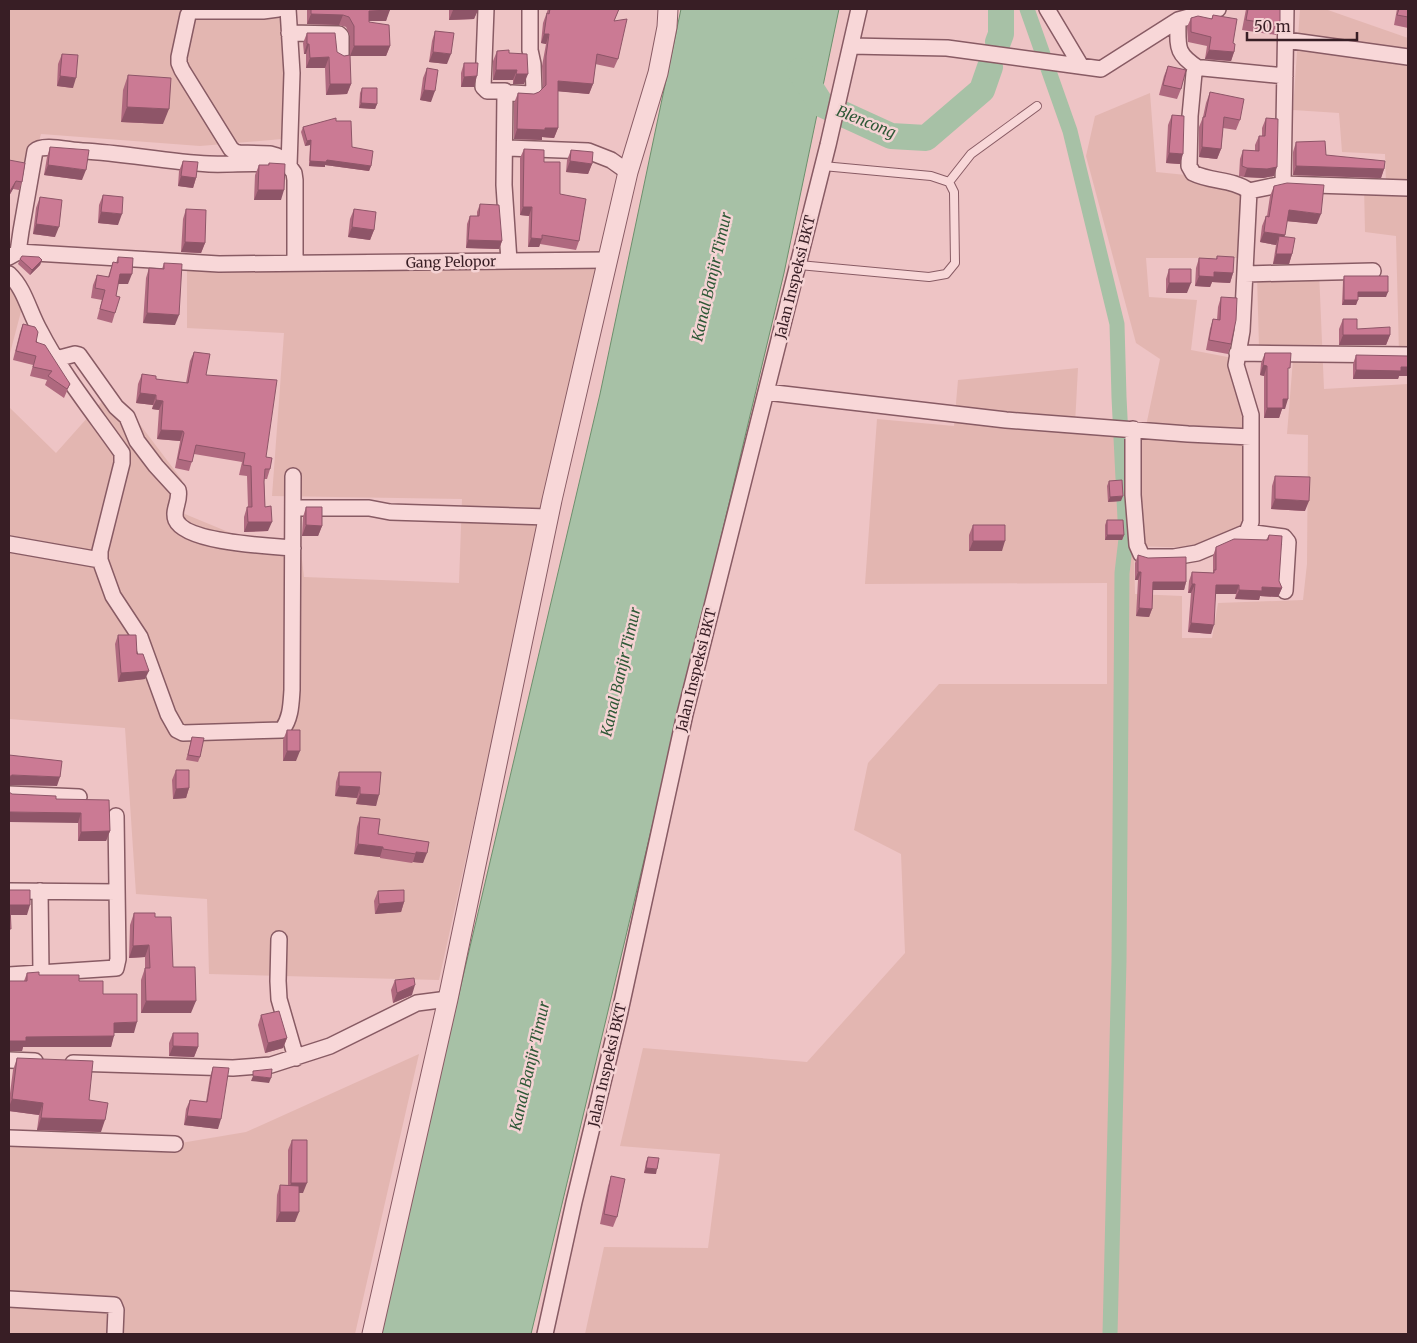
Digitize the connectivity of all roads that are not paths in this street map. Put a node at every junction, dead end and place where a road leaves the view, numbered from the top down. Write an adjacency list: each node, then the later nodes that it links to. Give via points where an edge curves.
1 (278, 9): 22 (street, via 191,11 179,62 231,149 239,153 277,156)
2 (288, 9): 11 (street)
3 (486, 9): 19 (street, via 483,87 487,91)
4 (530, 9): 19 (street, via 534,91 530,94)
5 (668, 9): 24 (street, via 658,73)
6 (860, 9): 13 (street, Jalan Inspeksi BKT)
7 (1047, 9): 16 (street)
8 (1218, 9): 10 (street)
9 (1286, 9): 12 (street)
10 (1178, 20): 16 (street, via 1101,68); 17 (street, via 1178,44 1182,56)
11 (289, 33): 14 (street, via 338,34 341,36); 22 (street, via 292,85)
12 (1286, 40): 15 (street); 18 (street)
13 (849, 54): 16 (street, via 947,48); 23 (street, Jalan Inspeksi BKT)
14 (341, 57)
15 (1408, 57)
16 (1081, 66)
17 (1198, 68): 18 (street); 28 (street, via 1194,73 1190,116 1190,166 1193,173 1201,177 1236,184)
18 (1285, 76): 26 (street)
19 (505, 93): 21 (street)
20 (1037, 106): 25 (lane, via 971,154)
21 (504, 148): 24 (street, via 588,151 611,160); 31 (street)
22 (285, 165): 29 (street, via 208,164 111,152 40,148 35,151); 32 (street, via 294,173 295,180)
23 (823, 166): 25 (lane, via 930,176); 33 (street, Jalan Inspeksi BKT)
24 (628, 172): 30 (street)
25 (948, 182): 33 (lane, via 954,192 955,263 946,274 929,277)
26 (1283, 184): 27 (street); 28 (street)
27 (1408, 188)
28 (1250, 191): 36 (street)
29 (14, 254): 32 (street, Gang Pelopor, via 219,264)
30 (607, 260): 31 (street, Gang Pelopor); 45 (street)
31 (509, 261): 32 (street, Gang Pelopor)
32 (295, 263)
33 (799, 264): 40 (street, Jalan Inspeksi BKT)
34 (1373, 271): 36 (street)
35 (9, 274): 39 (street, via 18,282)
36 (1245, 274): 37 (street)
37 (1238, 353): 38 (street); 42 (street, via 1236,366 1251,415)
38 (1408, 355)
39 (56, 359): 48 (street, via 79,355 127,417 137,441 178,490 175,512 181,526 207,538); 49 (street, via 122,453)
40 (766, 392): 41 (street, via 1006,420); 68 (street, Jalan Inspeksi BKT, via 685,714)
41 (1130, 429): 42 (street); 46 (street, via 1137,545 1141,554 1145,557 1174,557 1197,553)
42 (1251, 437): 46 (street, via 1251,522)
43 (293, 476): 44 (street)
44 (293, 508): 45 (street, via 370,508 390,512); 48 (street)
45 (548, 517): 60 (street)
46 (1246, 532): 50 (street, via 1284,537 1288,542)
47 (9, 544): 49 (street)
48 (293, 548): 49 (street, via 292,690 290,716 282,730 183,733 177,730 140,637 113,596)
49 (100, 560)
50 (1285, 591)
51 (9, 794): 52 (street)
52 (79, 797)
53 (116, 816): 56 (street)
54 (9, 891): 55 (street)
55 (40, 891): 56 (street); 58 (street)
56 (117, 892): 58 (street, via 116,968)
57 (279, 939): 61 (street, via 279,999)
58 (41, 973): 59 (street)
59 (9, 975)
60 (448, 999): 61 (street, via 417,1003 330,1046); 67 (street)
61 (296, 1058): 62 (street, via 271,1066 233,1068)
62 (9, 1060)
63 (9, 1138): 64 (street)
64 (175, 1144)
65 (9, 1299): 66 (street, via 114,1305)
66 (115, 1334)
67 (372, 1334)
68 (545, 1334)

